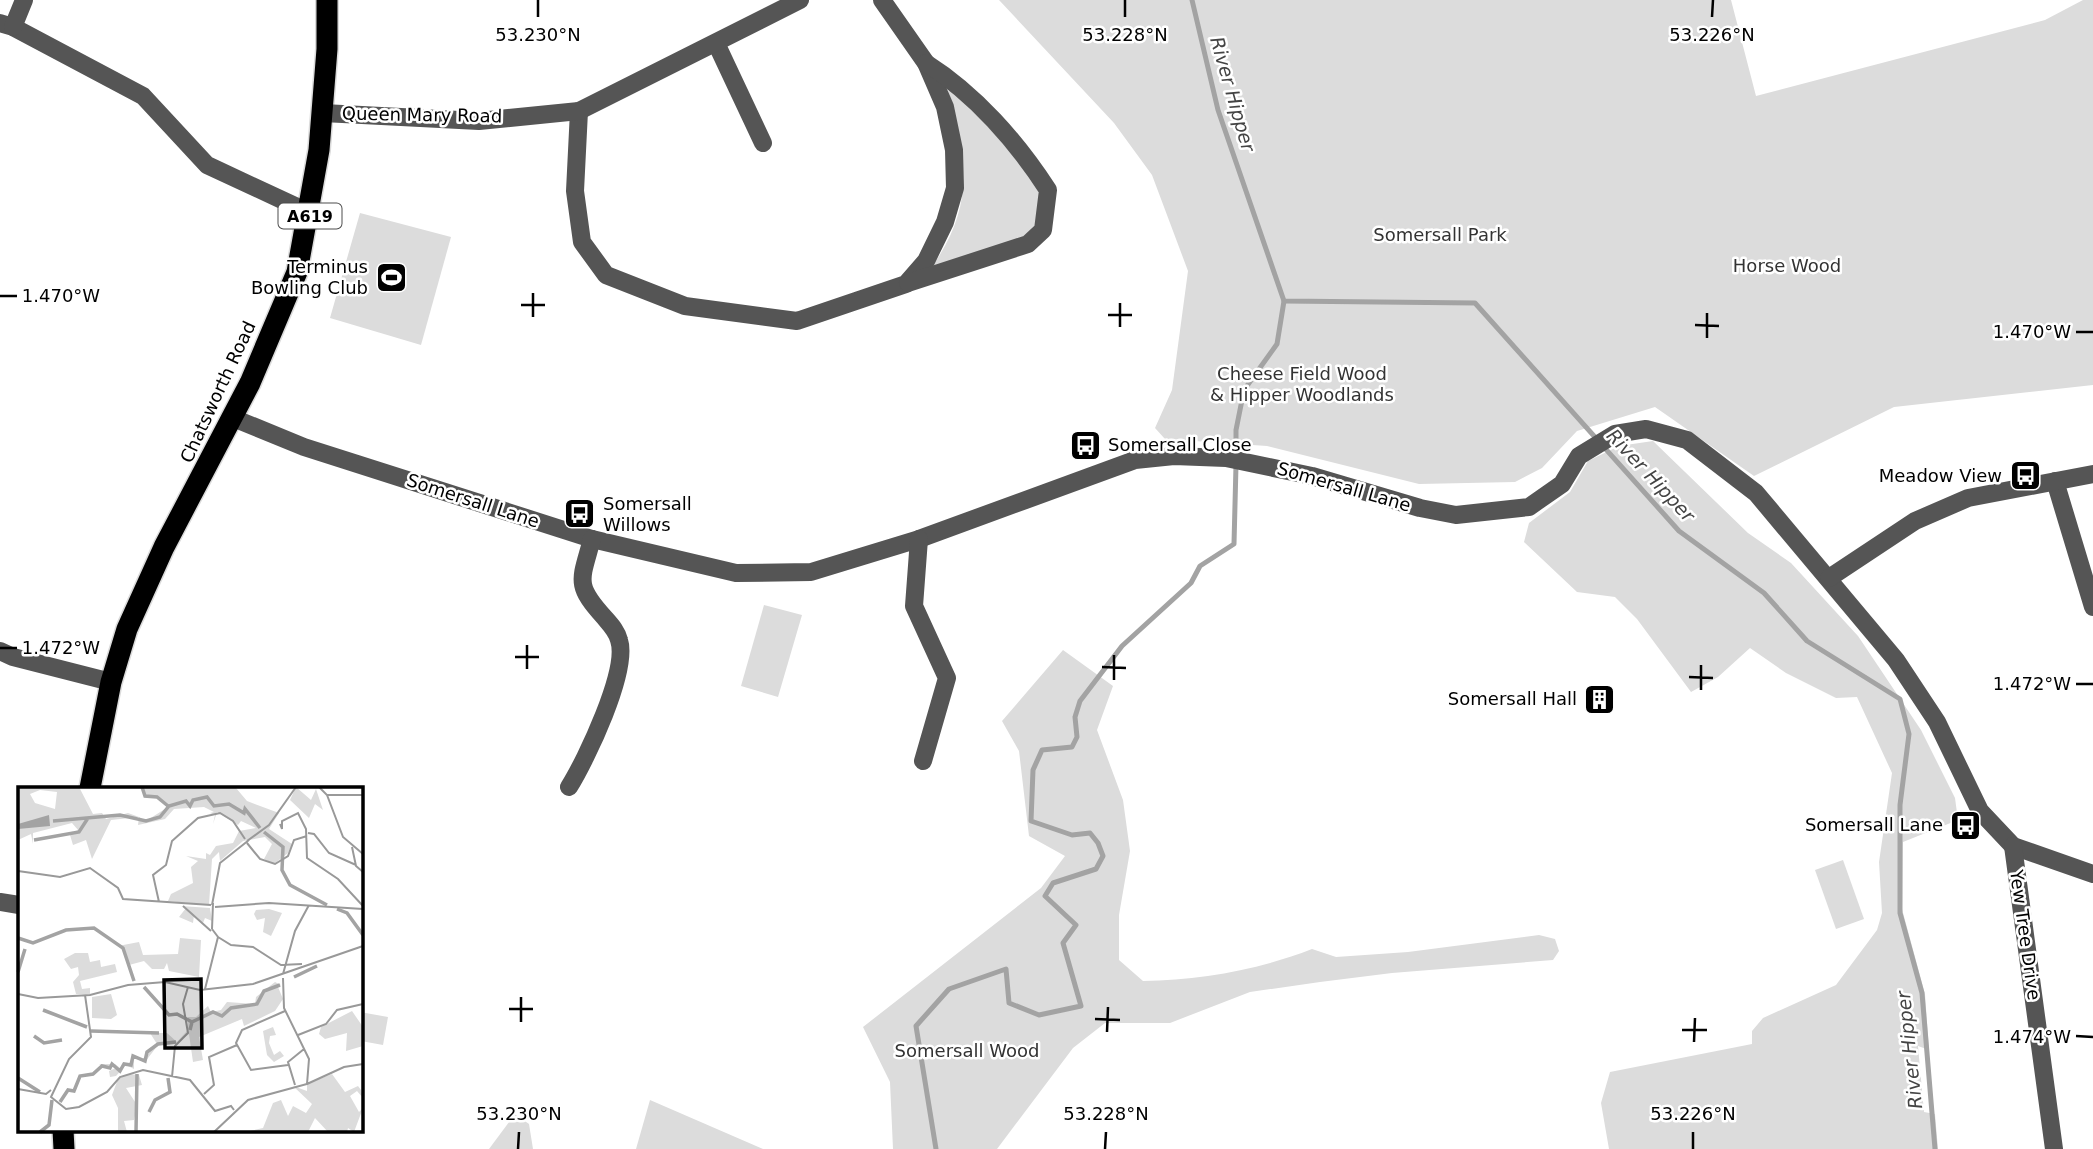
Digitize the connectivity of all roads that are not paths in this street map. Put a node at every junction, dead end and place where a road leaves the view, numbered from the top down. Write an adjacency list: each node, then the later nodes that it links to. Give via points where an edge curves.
1 (24, 0): 5 (street)
2 (327, 0): 9 (highway, Chatsworth Road / A619)
3 (800, 0): 6 (street, Queen Mary Road)
4 (882, 0): 7 (street)
5 (7, 25): 11 (street, via 143,96 207,165)
6 (716, 43): 8 (street, Queen Mary Road); 10 (street)
7 (926, 63): 12 (street, via 945,107 954,150 955,188 926,261); 12 (street, via 951,79 1026,155 1048,190 1043,230 1028,244)
8 (579, 111): 9 (street, Queen Mary Road, via 479,121); 12 (street, via 575,191 582,242 606,275 685,306 797,321)
9 (323, 113): 11 (highway, Chatsworth Road / A619)
10 (762, 143)
11 (310, 214): 13 (highway, Chatsworth Road / A619, via 297,272)
12 (906, 284)
13 (233, 418): 16 (street, Somersall Lane, via 304,447); 21 (highway, Chatsworth Road / A619, via 164,547 127,629)
14 (2093, 474): 15 (street)
15 (2055, 481): 18 (street, via 1968,498 1914,521); 19 (street)
16 (592, 539): 17 (street, Somersall Lane, via 736,573 811,572); 24 (street, via 581,586 615,629 620,652 587,757)
17 (919, 539): 18 (street, Somersall Lane, via 1135,460 1174,456 1226,458 1268,466 1456,515 1529,507 1562,484 1579,456 1615,434 1646,429 1687,440 1756,493); 22 (street, via 914,606 947,678)
18 (1829, 578): 25 (street, Somersall Lane, via 1896,660 1937,722 1980,811)
19 (2093, 607)
20 (0, 651): 21 (street)
21 (111, 681): 23 (highway, Chatsworth Road / A619)
22 (923, 761)
23 (90, 787)
24 (569, 787)
25 (2013, 846): 26 (street, Somersall Lane); 29 (street, Yew Tree Drive)
26 (2093, 874)
27 (0, 902): 28 (street)
28 (18, 905)
29 (2054, 1149)

